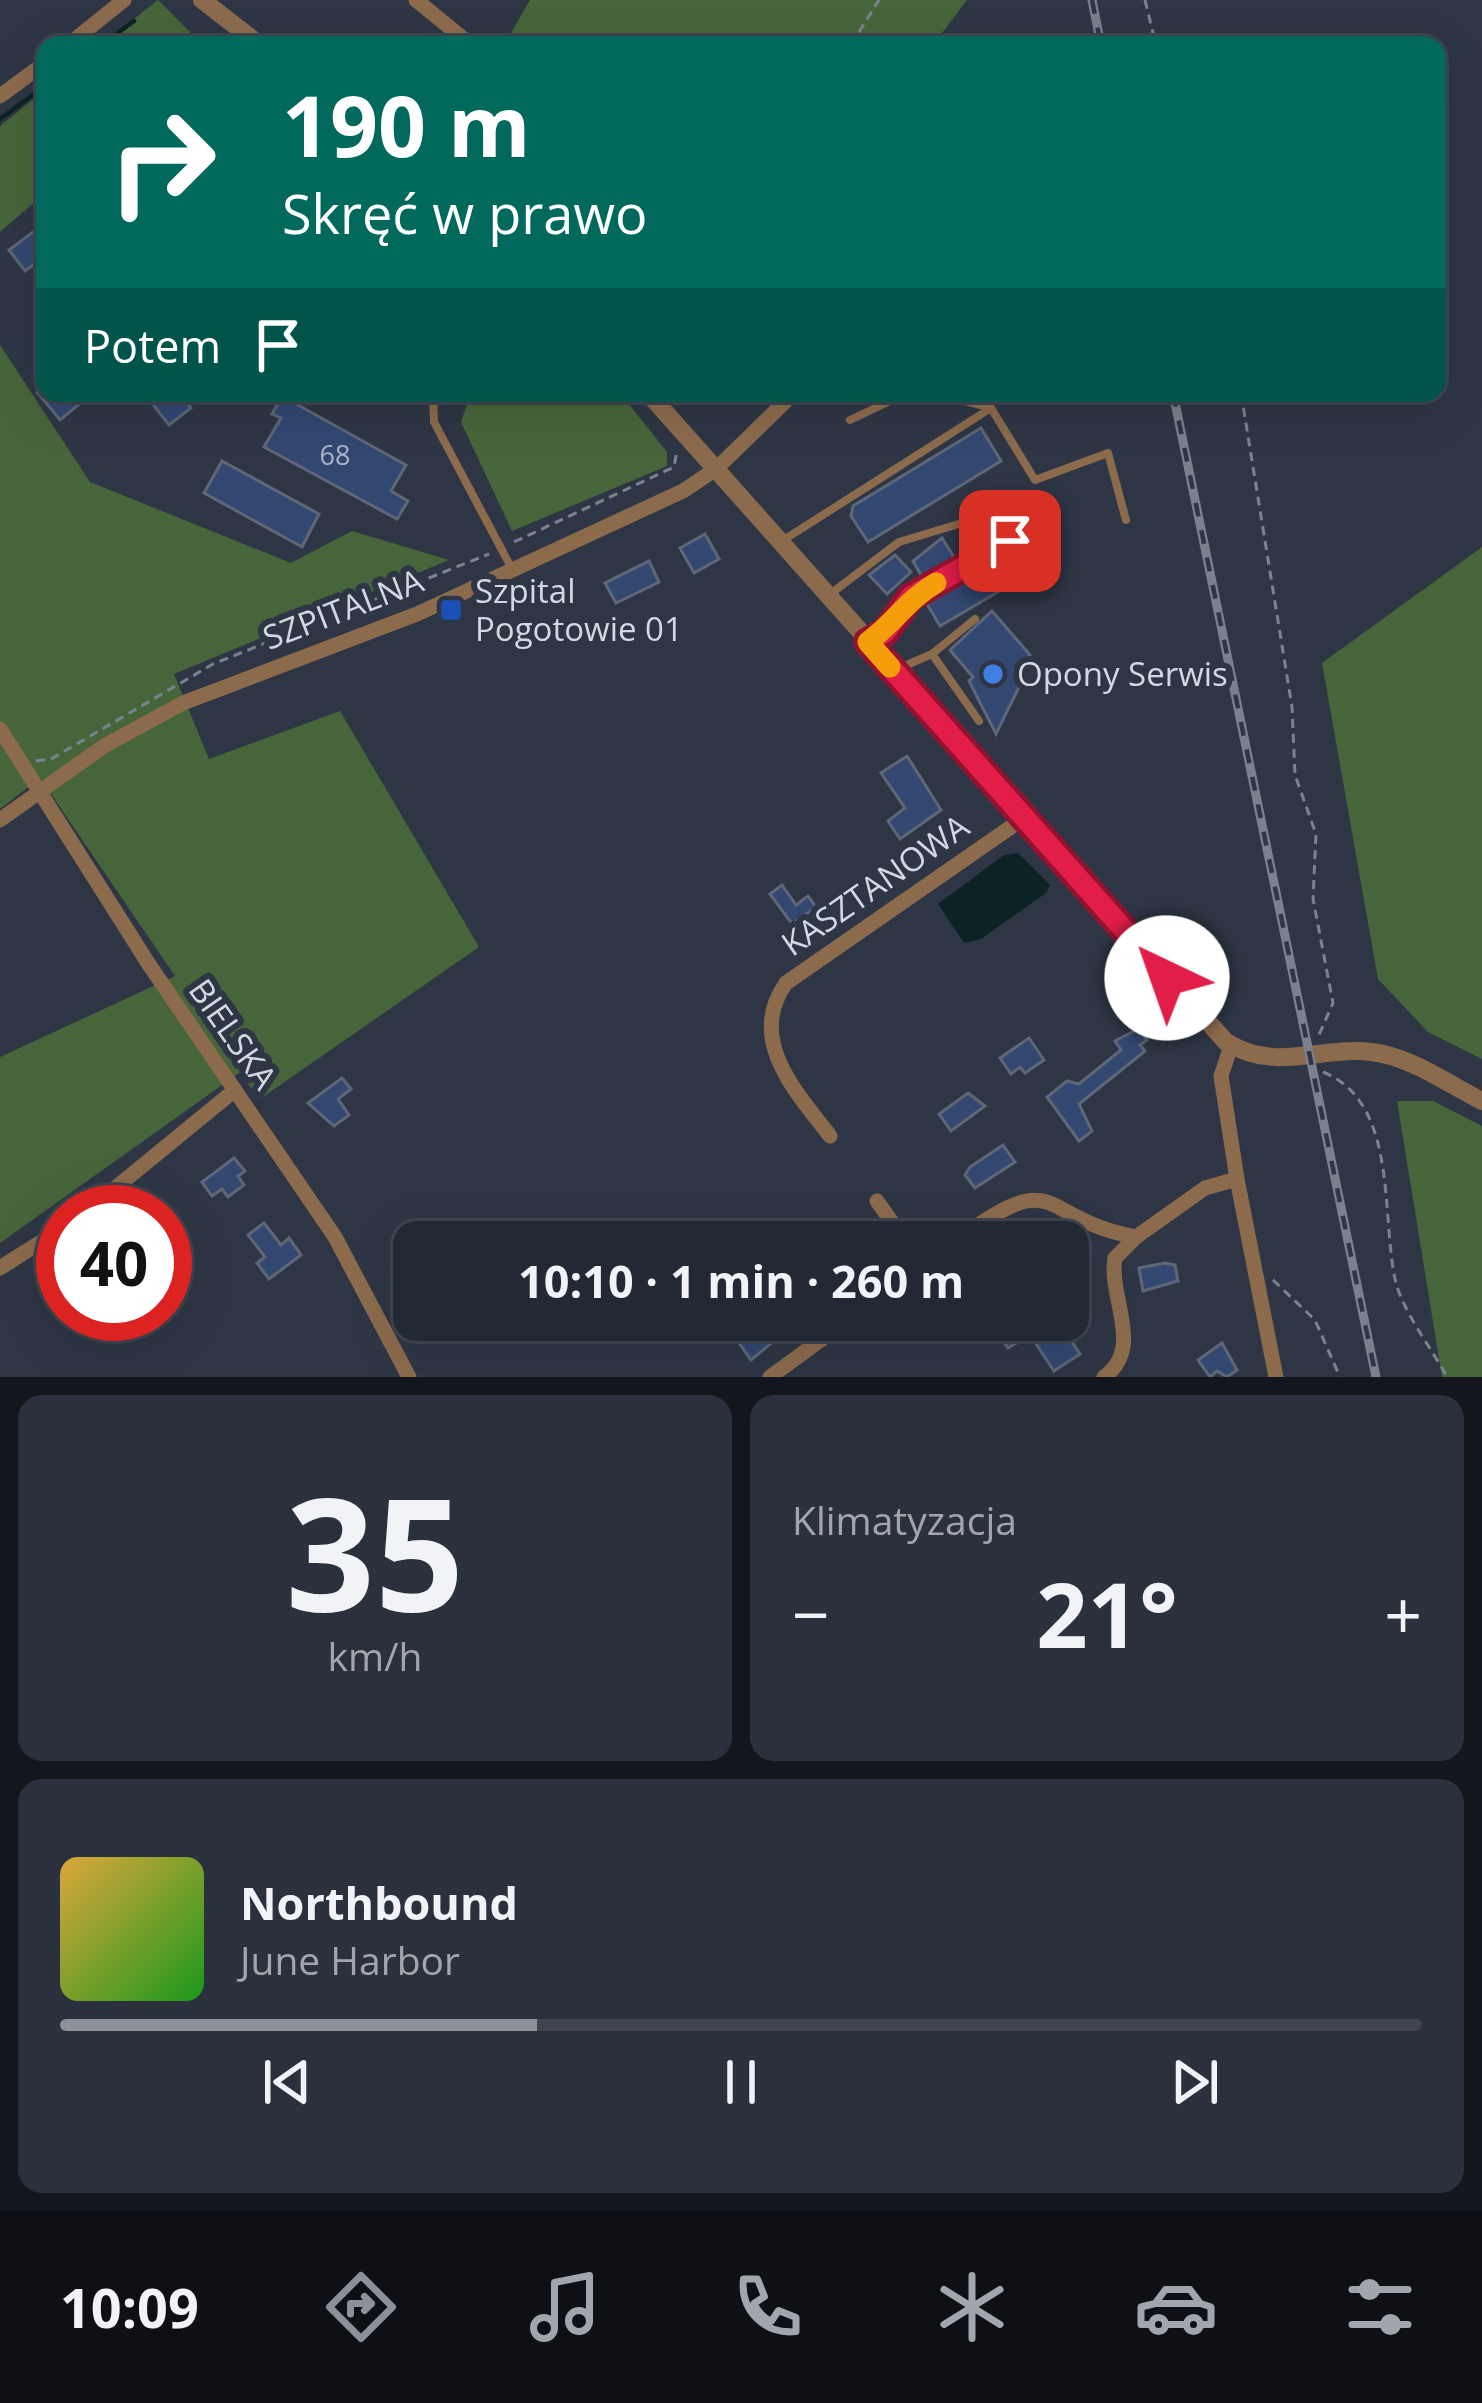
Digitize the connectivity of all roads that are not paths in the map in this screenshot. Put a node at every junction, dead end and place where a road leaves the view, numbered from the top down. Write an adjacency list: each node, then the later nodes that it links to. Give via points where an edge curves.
1 (124, 0): 4 (street)
2 (202, 0): 5 (street)
3 (416, 0): 6 (street)
4 (79, 36)
5 (248, 36)
6 (460, 36)
7 (36, 70): 8 (street)
8 (0, 96)
9 (433, 402): 21 (lane, via 434,422)
10 (656, 402): 16 (street)
11 (785, 402): 16 (street, SZPITALNA)
12 (888, 402): 15 (lane)
13 (969, 402): 14 (lane)
14 (992, 408): 17 (lane, via 1035,480 1108,453); 20 (lane)
15 (850, 420)
16 (716, 469): 20 (street); 21 (street, SZPITALNA)
17 (1126, 520)
18 (962, 523): 22 (lane, via 899,542)
19 (1042, 523): 24 (lane, via 911,597)
20 (781, 542): 22 (street)
21 (513, 571): 29 (street, SZPITALNA, via 183,703)
22 (828, 596): 24 (street)
23 (975, 619): 25 (lane)
24 (868, 642): 26 (street)
25 (932, 654): 26 (lane); 27 (lane)
26 (894, 671): 30 (street)
27 (979, 721)
28 (0, 729): 29 (street, BIELSKA)
29 (40, 790): 31 (street, SZPITALNA); 33 (street, BIELSKA)
30 (1024, 818): 32 (street); 35 (street, KASZTANOWA, via 776,997 772,1048)
31 (0, 820)
32 (1232, 1046): 34 (street, via 1263,1059 1367,1051); 36 (street, via 1221,1076)
33 (236, 1090): 37 (street); 45 (street, BIELSKA, via 334,1238)
34 (1482, 1101)
35 (830, 1136)
36 (1238, 1179): 41 (street, via 1205,1188); 48 (street)
37 (119, 1185)
38 (877, 1201): 39 (street)
39 (891, 1221)
40 (987, 1221): 41 (street, via 1024,1198 1046,1200)
41 (1136, 1238): 47 (street, via 1115,1258 1124,1346)
42 (36, 1245): 43 (street)
43 (0, 1268)
44 (819, 1341): 46 (street)
45 (409, 1377)
46 (770, 1377)
47 (1104, 1377)
48 (1276, 1377)

